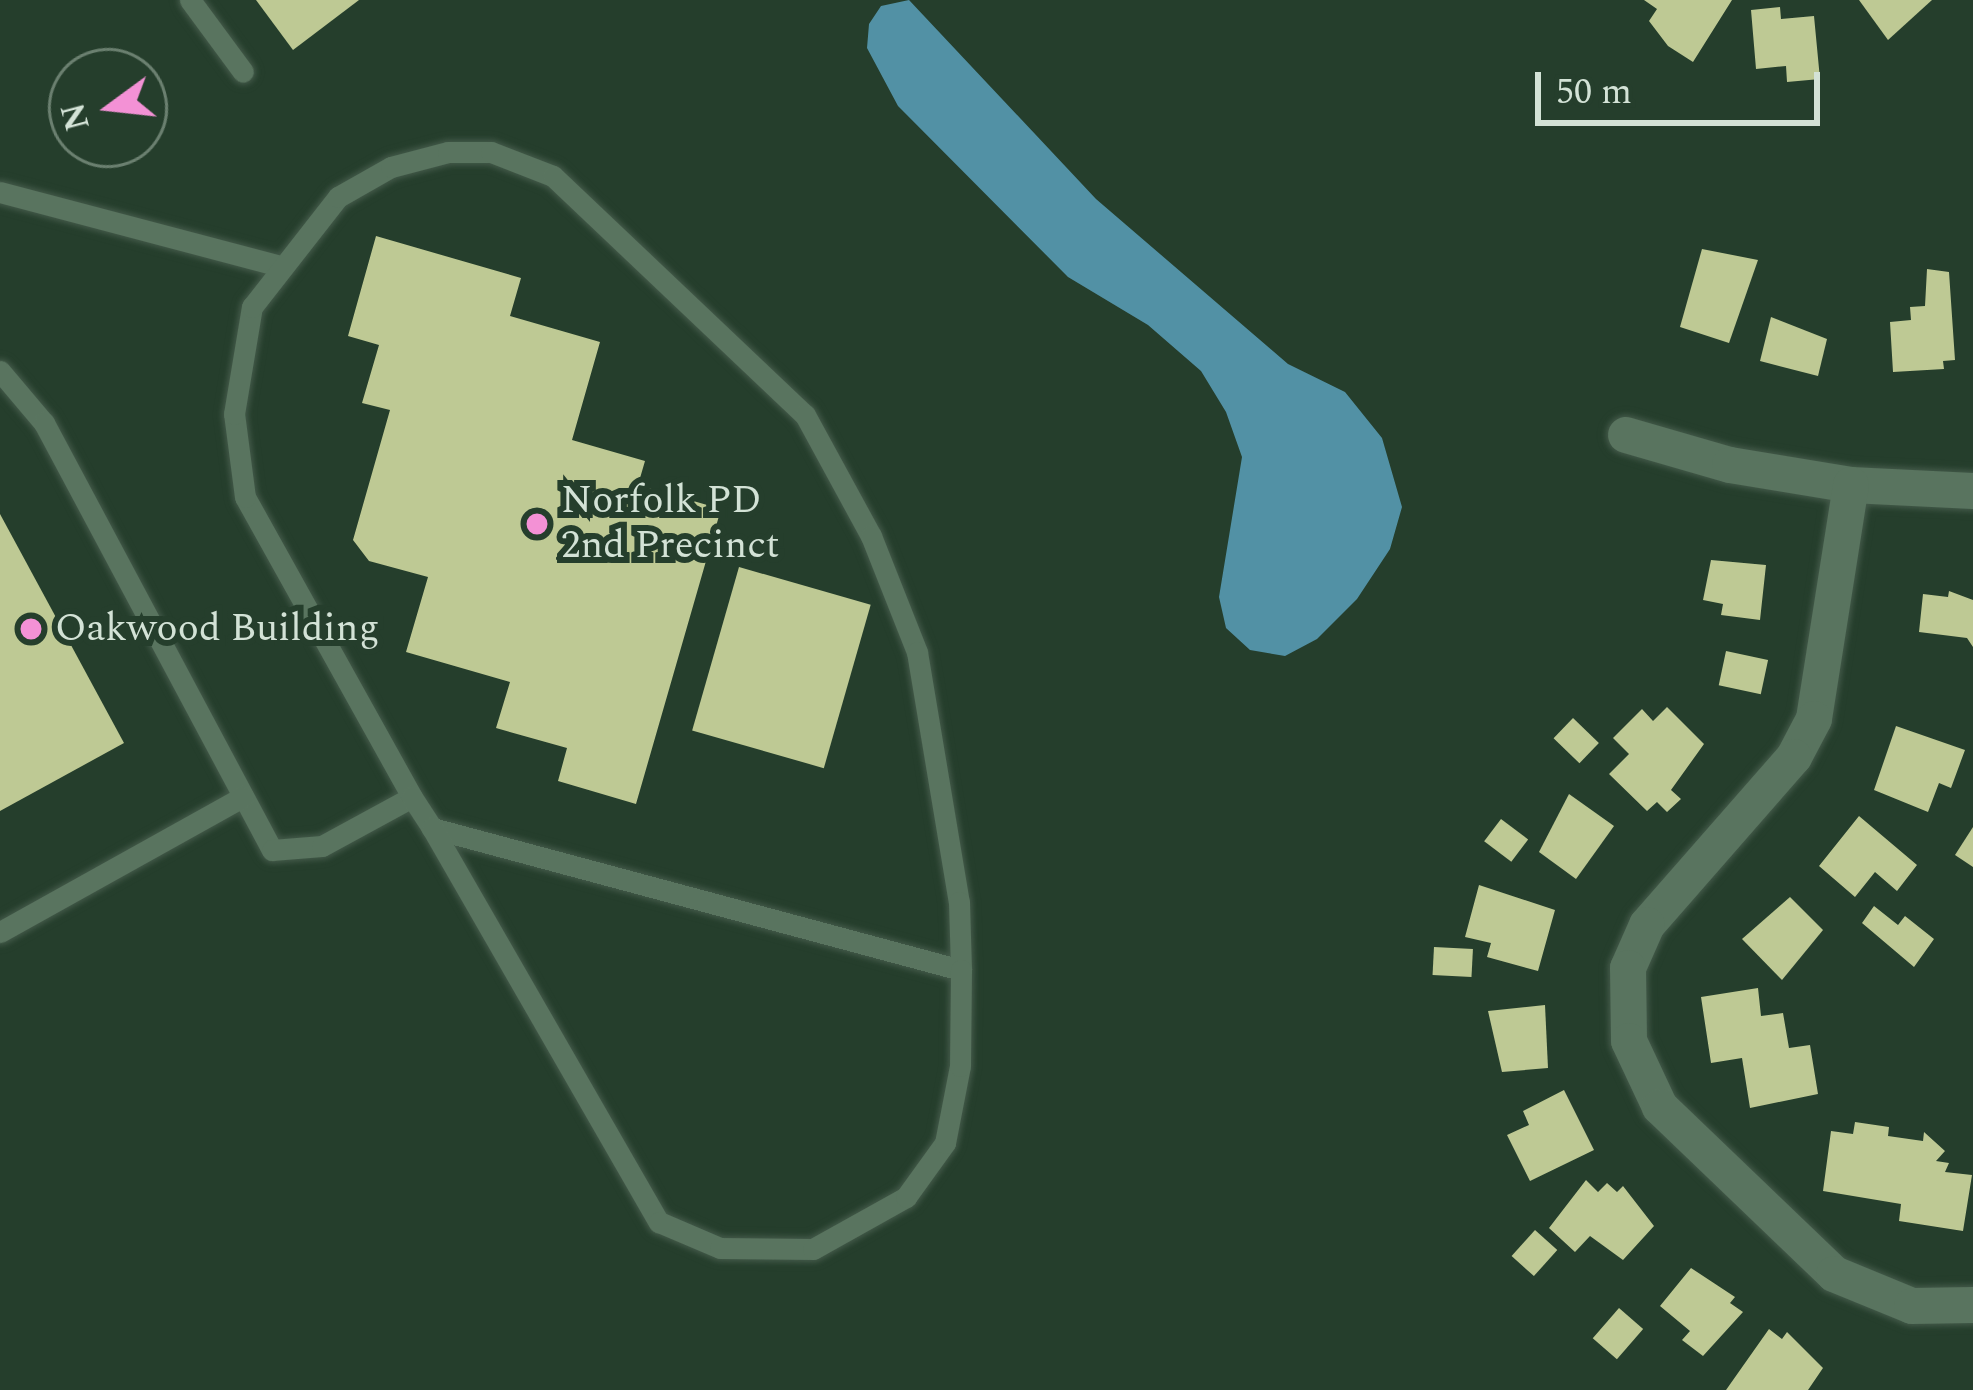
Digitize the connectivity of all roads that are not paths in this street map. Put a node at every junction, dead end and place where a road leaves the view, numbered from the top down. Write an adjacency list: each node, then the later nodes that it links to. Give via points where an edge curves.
1 (190, 0): 2 (lane)
2 (243, 71)
3 (0, 192): 4 (lane)
4 (280, 266): 10 (lane, via 251,307 235,459 245,497 293,590); 13 (lane, via 338,197 392,167 448,152 491,152 553,176 805,415 871,536 917,652 959,902)
5 (0, 371): 9 (lane, via 44,423)
6 (1626, 435): 7 (street, via 1730,465)
7 (1851, 484): 8 (street); 14 (street, via 1814,719 1794,757 1647,925 1625,1000 1629,1041 1660,1107 1834,1274 1912,1306)
8 (1973, 491)
9 (243, 797): 10 (lane, via 272,850 291,854); 12 (lane)
10 (412, 797): 11 (lane)
11 (432, 828): 13 (lane); 13 (lane, via 659,1222 720,1248 813,1249 906,1197 945,1142 960,1066)
12 (0, 932)
13 (961, 970)
14 (1973, 1305)

